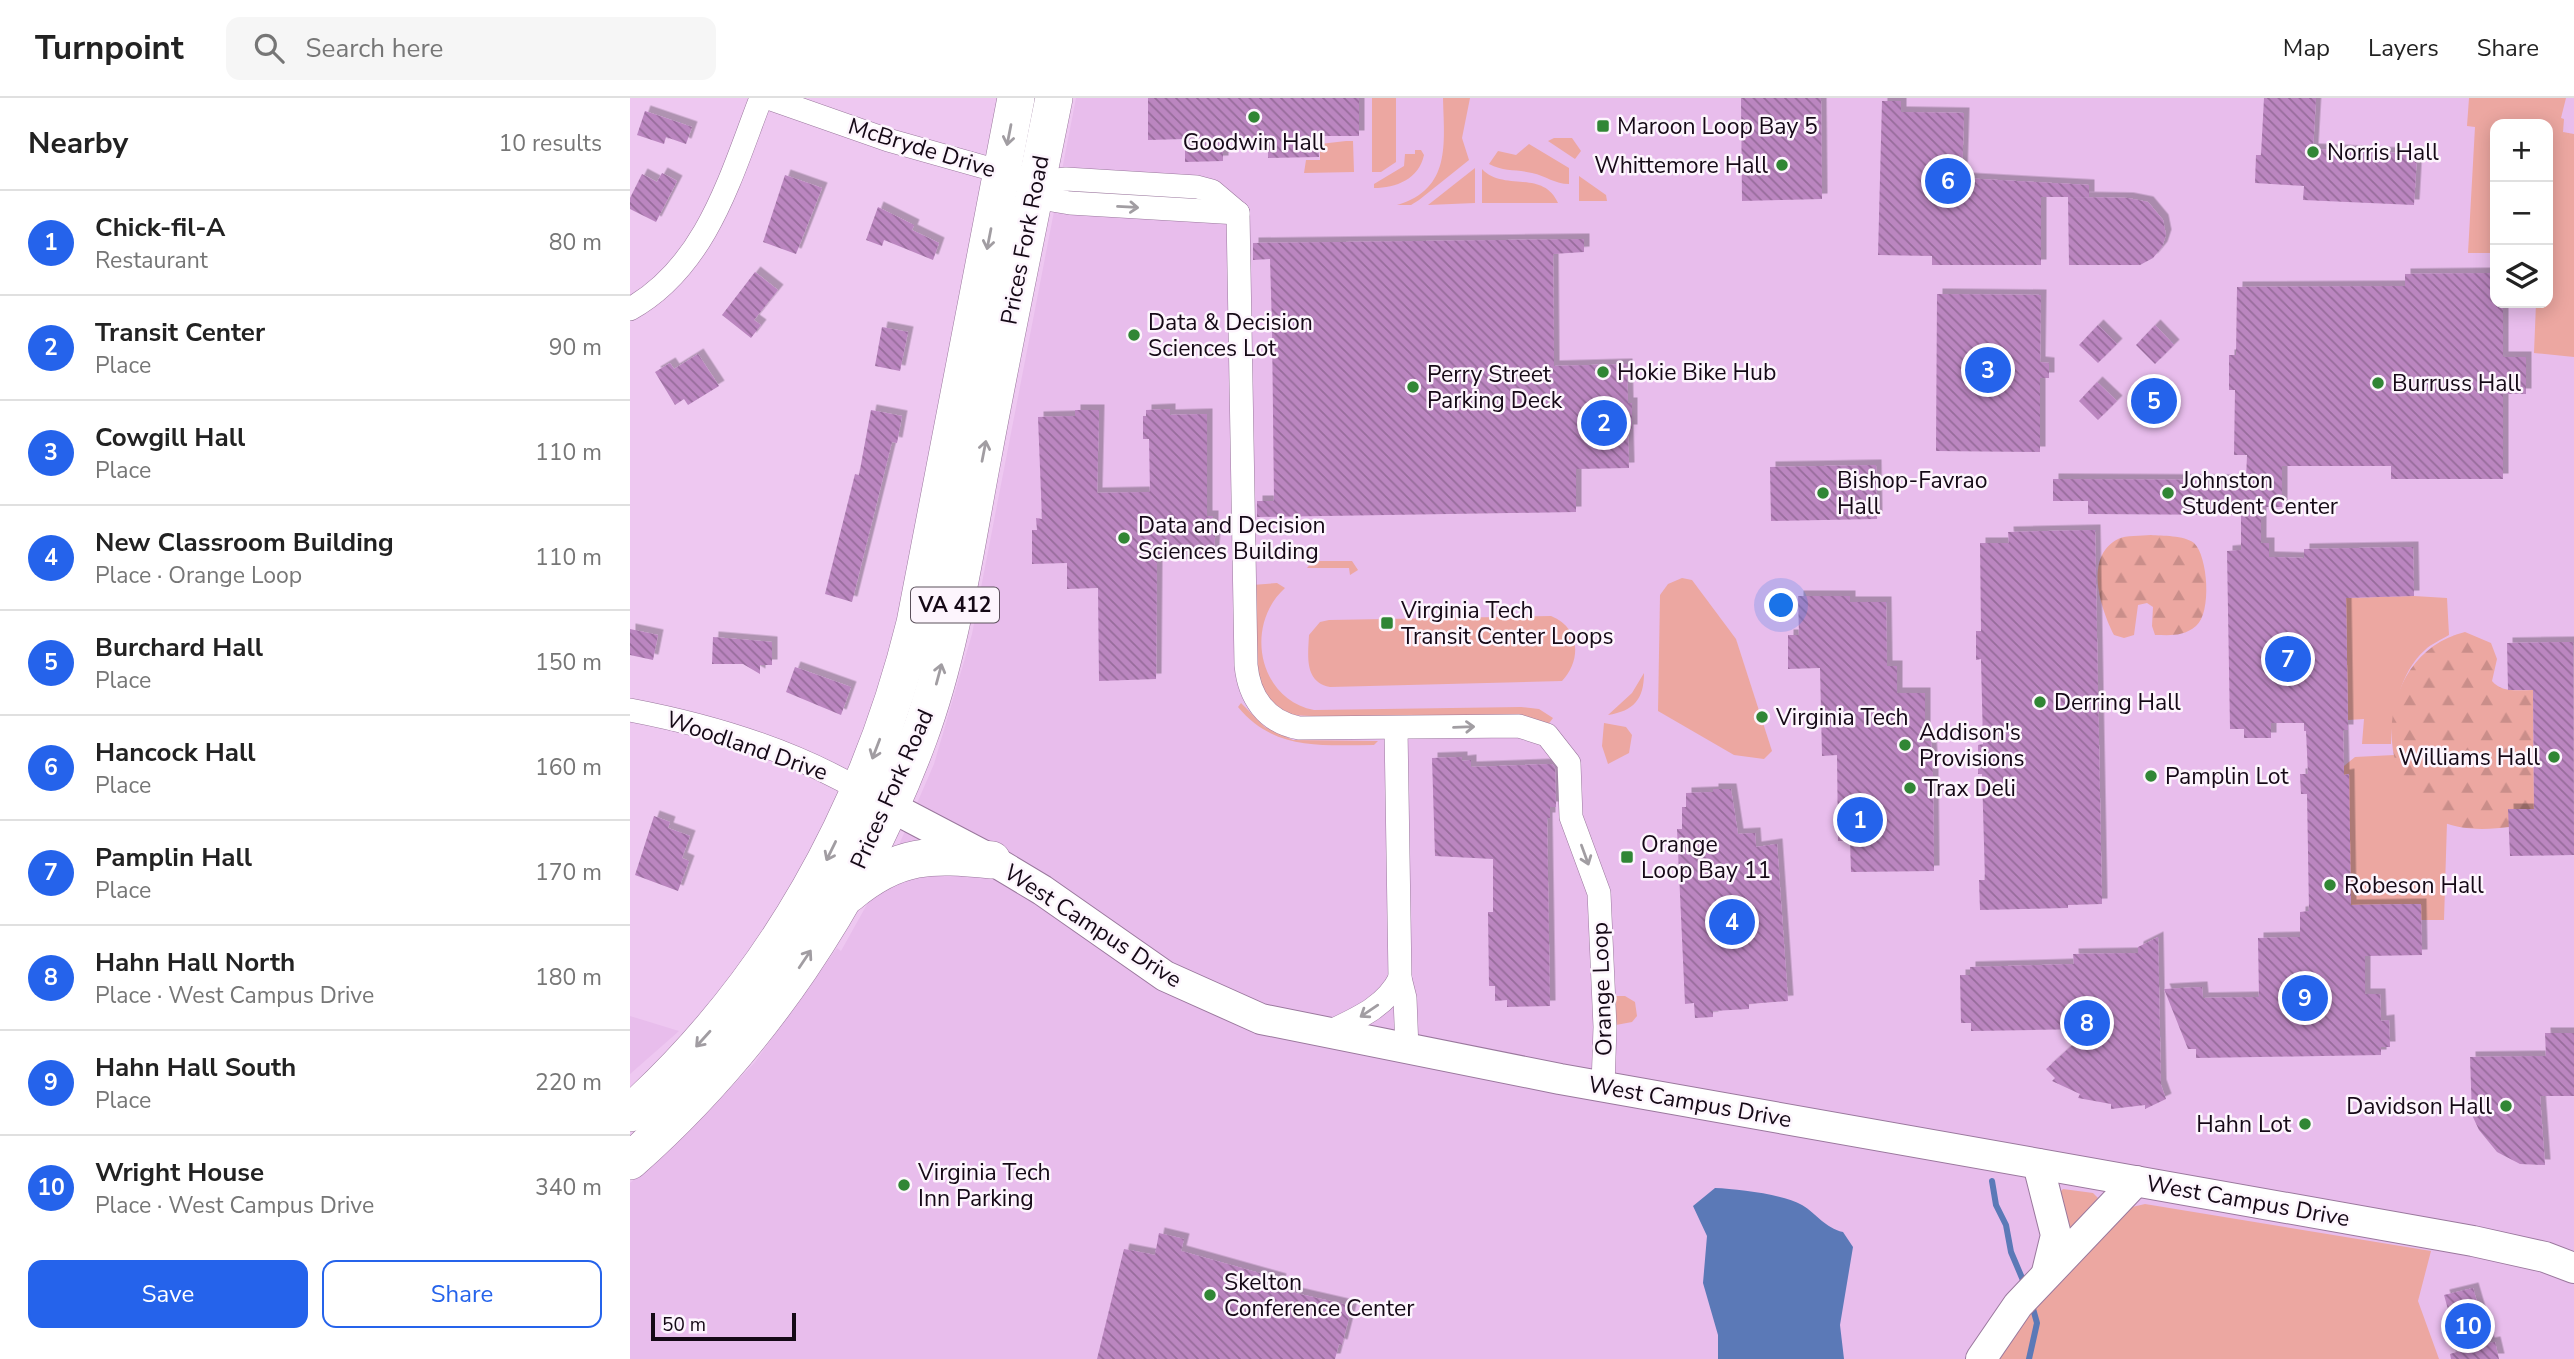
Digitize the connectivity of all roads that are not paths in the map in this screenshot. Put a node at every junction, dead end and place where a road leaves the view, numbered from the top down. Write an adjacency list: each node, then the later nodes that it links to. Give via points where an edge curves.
1 (761, 98): 7 (street, via 724,194 695,247 671,280)
2 (768, 98): 5 (street, McBryde Drive, via 888,140)
3 (1017, 98): 5 (main road, Prices Fork Road / VA 412, one-way to 5)
4 (1054, 98): 6 (main road, Prices Fork Road / VA 412)
5 (1002, 172): 6 (street, McBryde Drive); 10 (main road, Prices Fork Road / VA 412, one-way to 10, via 915,623)
6 (1037, 182): 9 (street, Orange Loop, via 1066,179 1197,187 1212,191 1238,213 1245,651 1250,688 1259,706 1291,727); 10 (main road, Prices Fork Road / VA 412, one-way to 6, via 919,737 948,640)
7 (630, 309)
8 (630, 710): 10 (street, Woodland Drive, via 739,738 832,774)
9 (1396, 729): 13 (street); 16 (street, Orange Loop, one-way to 16, via 1519,726 1547,735 1569,763 1571,817 1599,893)
10 (874, 798): 11 (street, West Campus Drive); 12 (main road, Prices Fork Road / VA 412); 17 (main road, Prices Fork Road / VA 412, one-way to 17, via 750,981 679,1066)
11 (992, 860): 12 (main road, via 922,857 904,861 887,866); 14 (street, West Campus Drive, via 1165,976 1261,1019)
12 (842, 899): 18 (main road, Prices Fork Road / VA 412, one-way to 12, via 696,1098 747,1039)
13 (1400, 978): 14 (street, one-way to 14, via 1381,1003); 15 (street)
14 (1329, 1032): 15 (street, West Campus Drive)
15 (1407, 1049): 16 (street, West Campus Drive)
16 (1603, 1086): 19 (street, West Campus Drive)
17 (630, 1113)
18 (630, 1161)
19 (2038, 1164): 20 (street, West Campus Drive); 22 (street, via 2056,1234)
20 (2136, 1181): 21 (street, West Campus Drive, via 2473,1241); 22 (street)
21 (2574, 1268)
22 (2044, 1278): 23 (street, via 2018,1305)
23 (1981, 1359)

